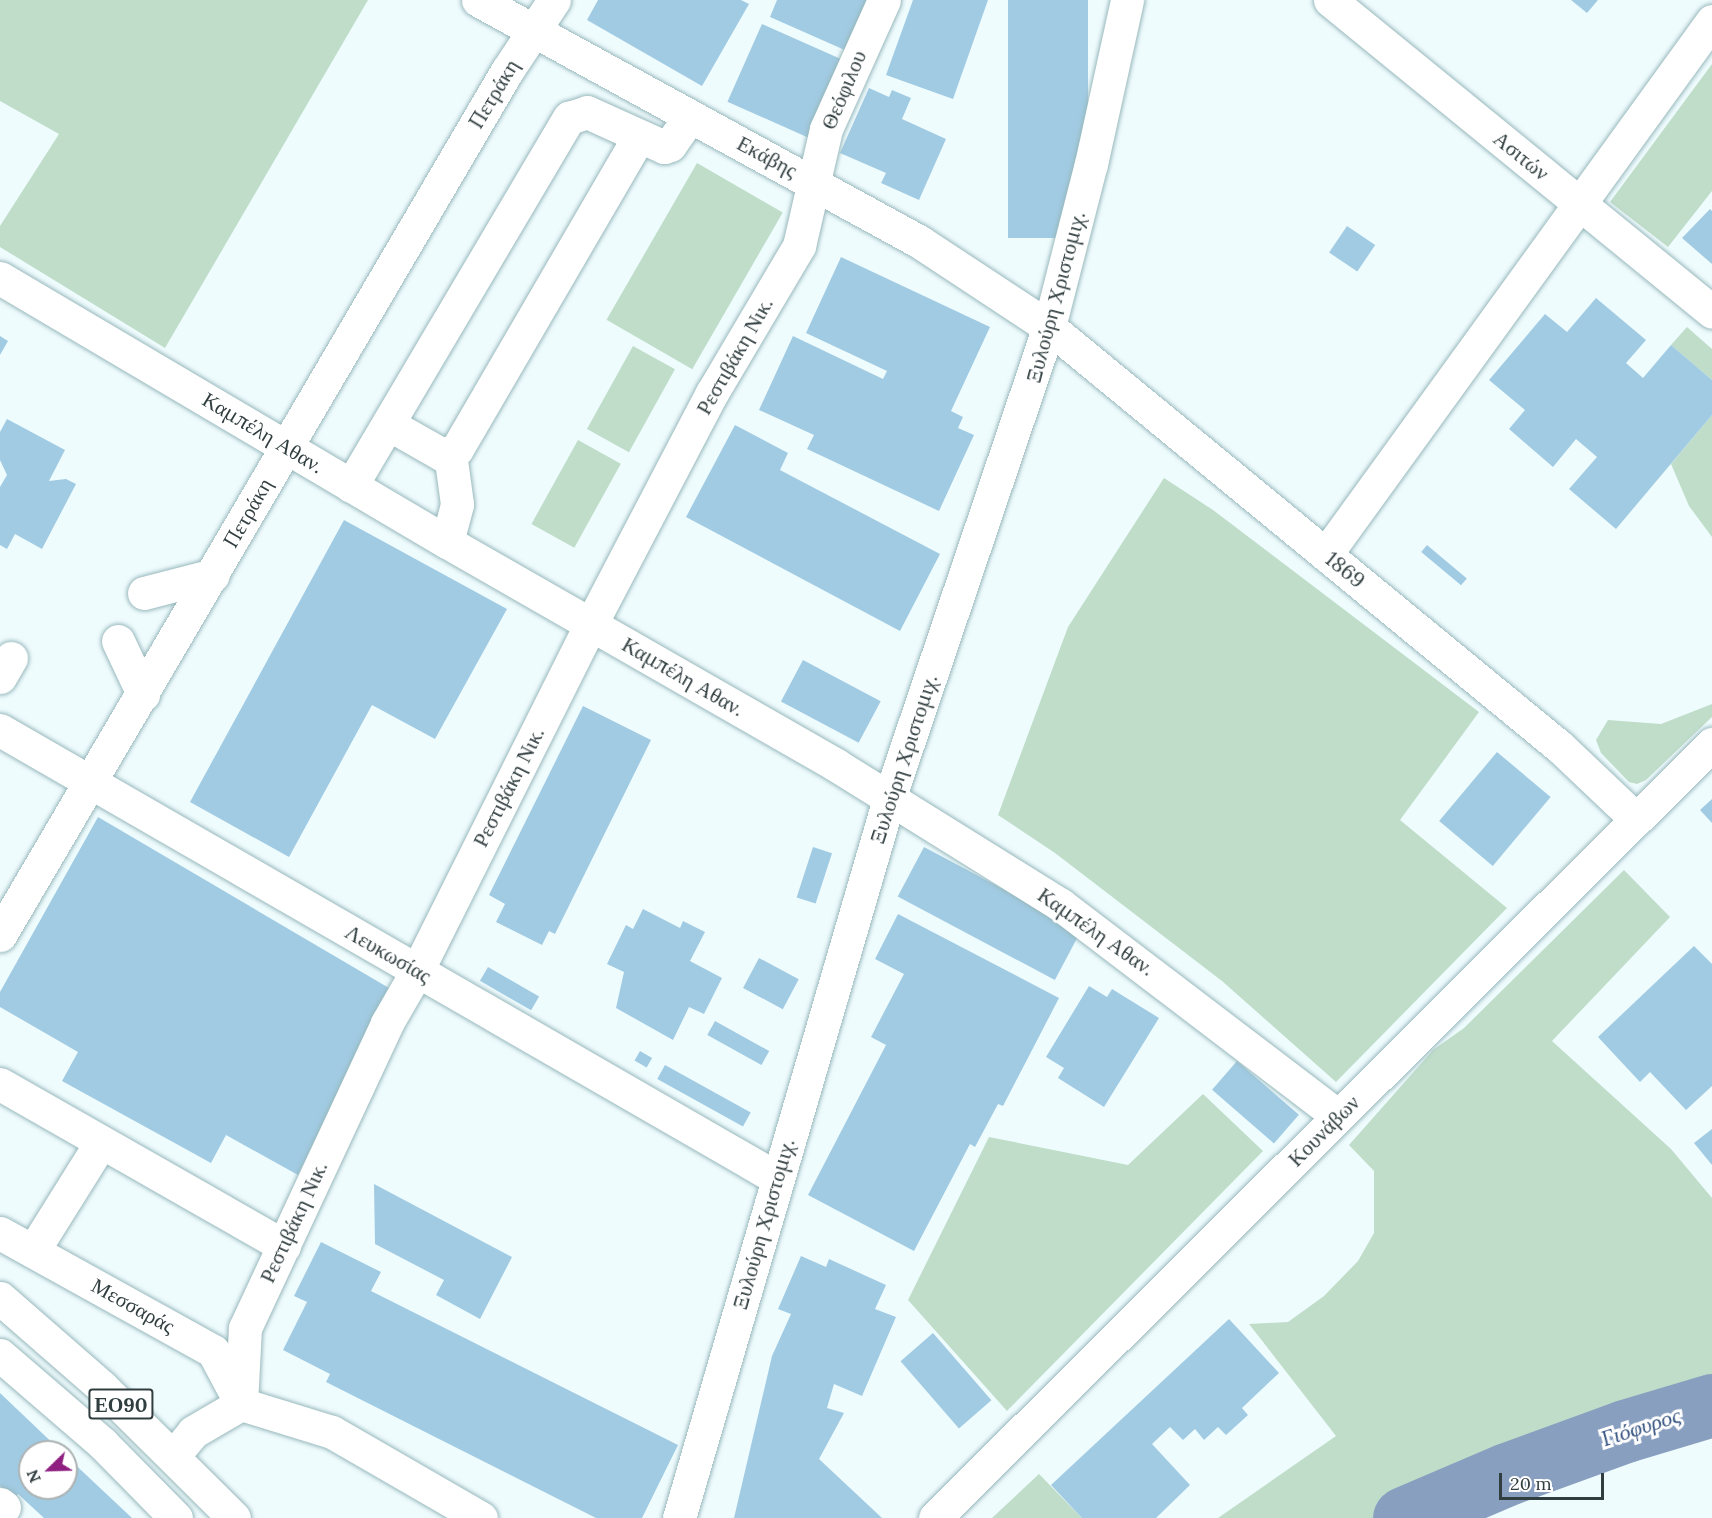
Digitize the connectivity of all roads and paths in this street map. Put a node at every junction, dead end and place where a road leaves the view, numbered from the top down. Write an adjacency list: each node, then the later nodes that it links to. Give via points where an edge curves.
1 (478, 0): 7 (street, Εκάβης)
2 (554, 0): 7 (street, Πετράκη)
3 (884, 0): 10 (street, Θεόφιλου, via 826,129)
4 (1127, 0): 14 (street, Ξυλούρη Χριστομιχ., via 1091,164)
5 (1330, 0): 11 (street, Ασιτών)
6 (1712, 21): 11 (street)
7 (534, 29): 8 (street, Εκάβης); 16 (street, Πετράκη)
8 (690, 116): 9 (street, via 670,145 658,147); 10 (street, Εκάβης)
9 (638, 138): 15 (street, via 587,112 569,118); 17 (street, via 457,449)
10 (814, 182): 14 (street, Εκάβης, via 962,267); 23 (street, Ρεστιβάκη Νικ., via 799,246 712,393)
11 (1581, 205): 13 (street, Ασιτών); 20 (street)
12 (0, 278): 16 (street, Καμπέλη Αθαν.)
13 (1712, 312)
14 (1049, 327): 20 (street, 1869); 29 (street, Ξυλούρη Χριστομιχ.)
15 (390, 425): 17 (street, via 443,455); 18 (street)
16 (286, 446): 18 (street, Καμπέλη Αθαν.); 21 (street, Πετράκη)
17 (450, 453): 19 (street, via 457,504)
18 (351, 486): 19 (street, Καμπέλη Αθαν.)
19 (447, 542): 23 (street, Καμπέλη Αθαν.)
20 (1326, 554): 30 (street, 1869, via 1560,747)
21 (213, 575): 22 (street); 25 (street, Πετράκη)
22 (144, 594)
23 (591, 624): 29 (street, Καμπέλη Αθαν.); 32 (street, Ρεστιβάκη Νικ.)
24 (118, 641): 25 (street)
25 (143, 694): 28 (street, Πετράκη)
26 (0, 730): 28 (street, Λευκωσίας)
27 (1712, 744): 30 (street, Κουνάβων)
28 (91, 783): 31 (street, Πετράκη); 32 (street, Λευκωσίας)
29 (889, 799): 34 (street, Καμπέλη Αθαν., via 1098,931); 36 (street, Ξυλούρη Χριστομιχ.)
30 (1636, 819): 34 (street, Κουνάβων)
31 (0, 935)
32 (417, 971): 36 (street, Λευκωσίας); 38 (street, Ρεστιβάκη Νικ., via 387,1023)
33 (0, 1084): 35 (street)
34 (1338, 1116): 48 (street, Κουνάβων)
35 (101, 1142): 38 (street); 39 (street)
36 (777, 1178): 47 (street, Ξυλούρη Χριστομιχ.)
37 (0, 1233): 39 (street, Μεσσαράς)
38 (284, 1246): 42 (street, Ρεστιβάκη Νικ., via 245,1328)
39 (33, 1251): 42 (street, Μεσσαράς, via 213,1351)
40 (0, 1298): 43 (street, ΕΟ90, via 69,1356)
41 (0, 1355): 44 (street, ΕΟ90, via 103,1444)
42 (241, 1404): 43 (street, via 193,1431); 46 (street, via 332,1432)
43 (174, 1455): 45 (street, ΕΟ90)
44 (176, 1518)
45 (234, 1518)
46 (481, 1518)
47 (679, 1518)
48 (935, 1518)

